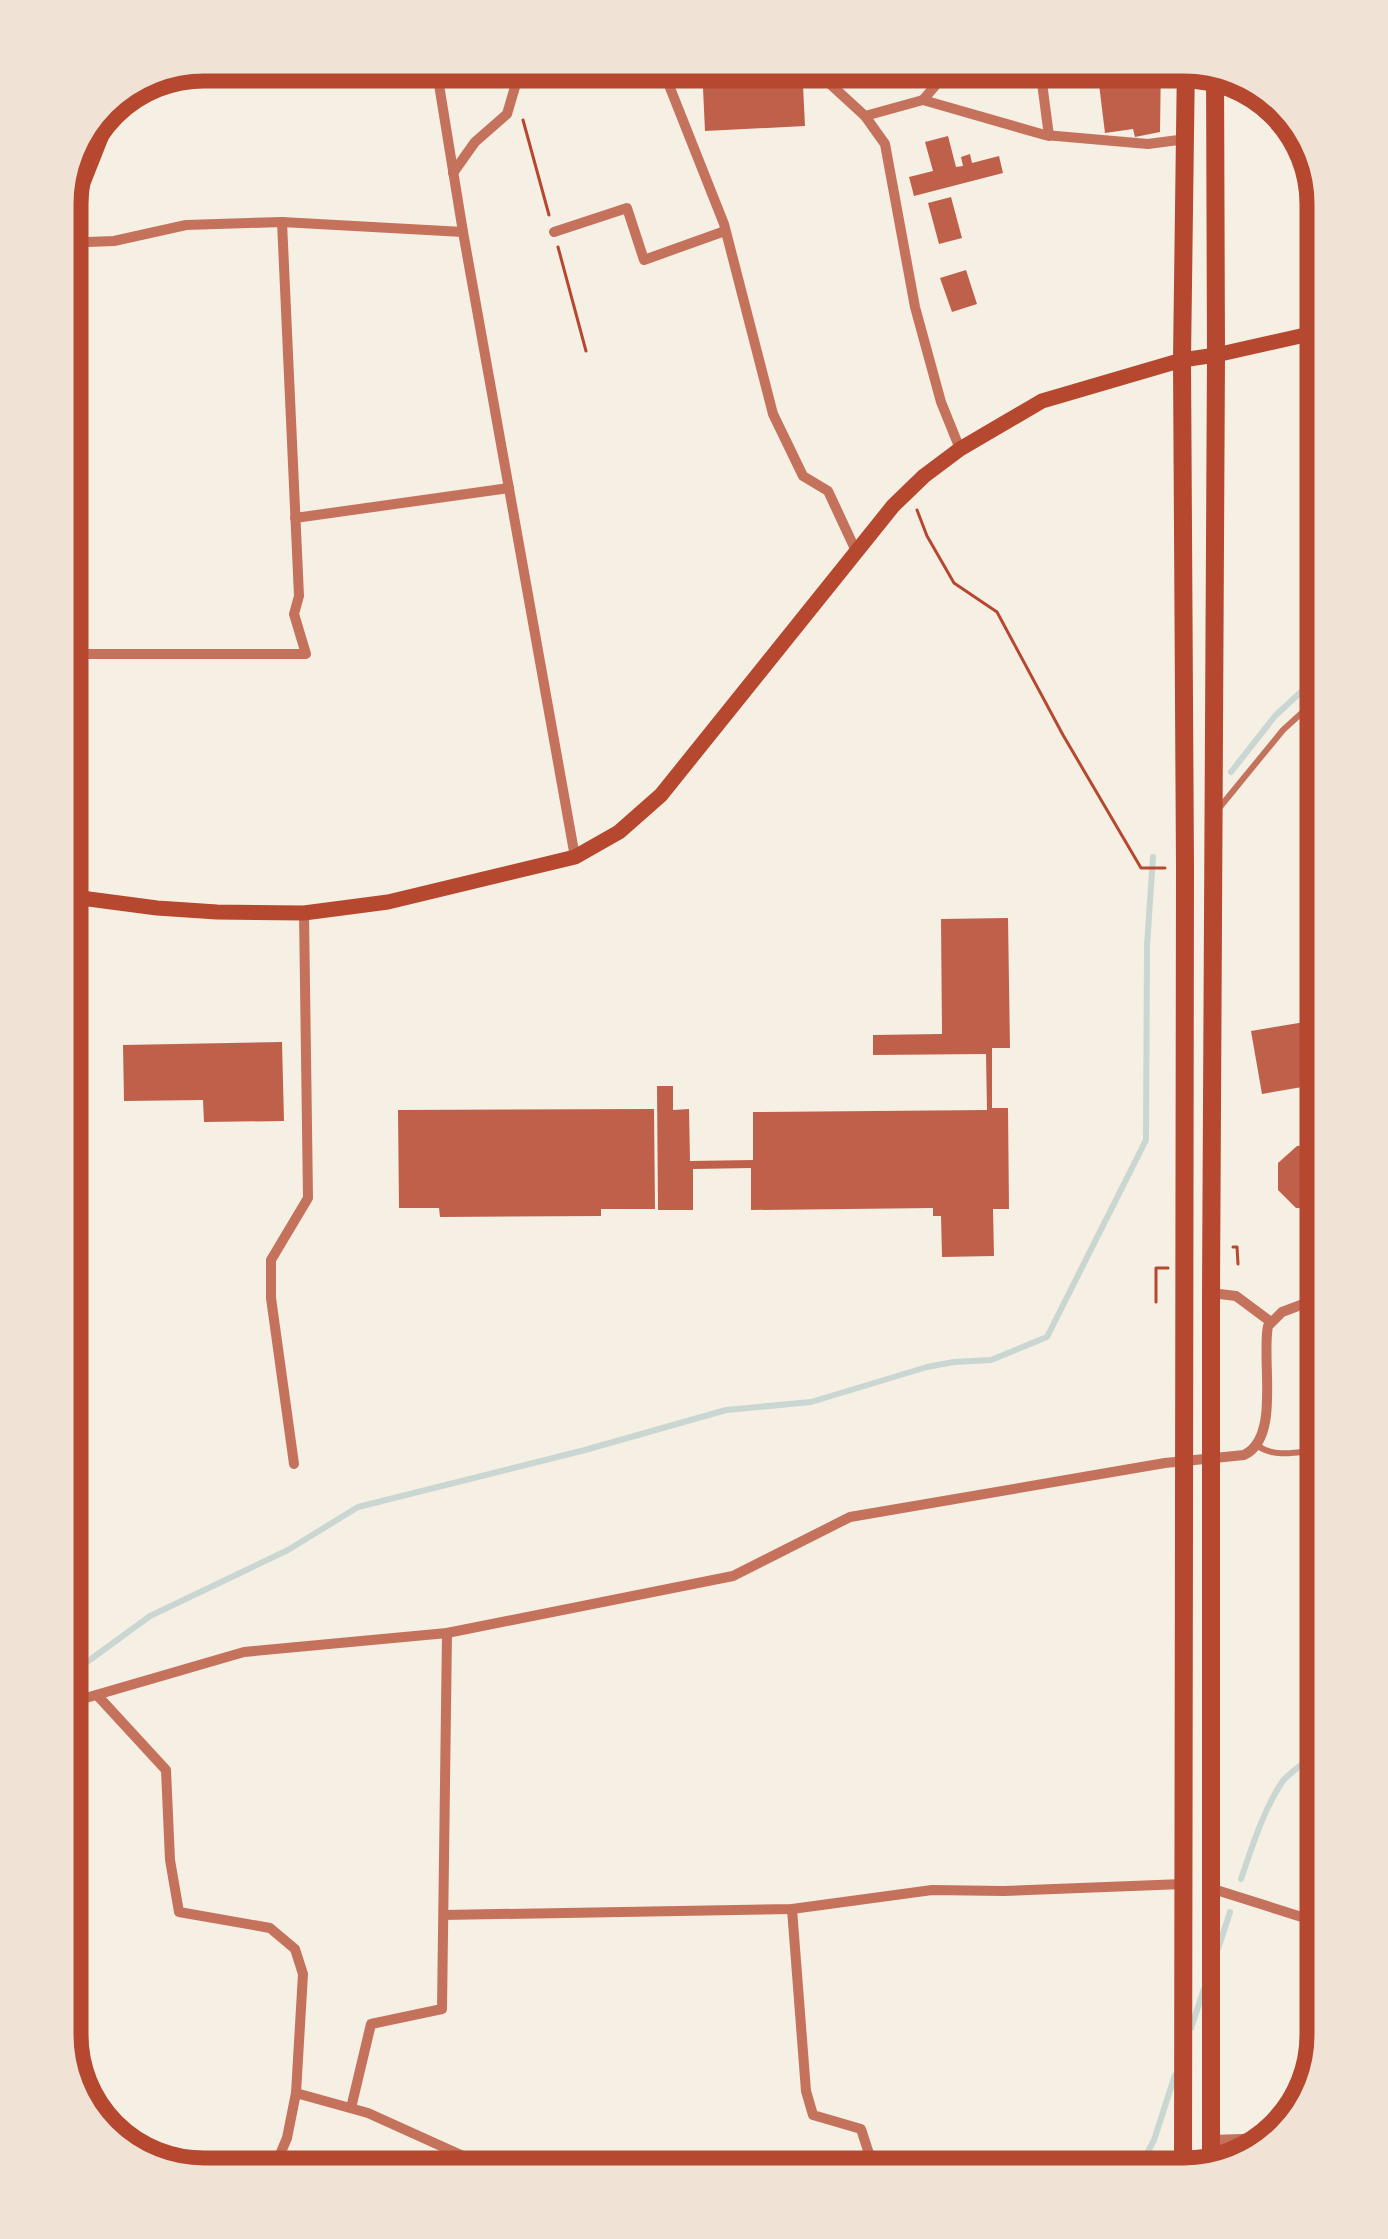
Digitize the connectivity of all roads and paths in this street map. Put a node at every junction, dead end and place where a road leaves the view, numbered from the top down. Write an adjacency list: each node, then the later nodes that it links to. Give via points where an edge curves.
1 (438, 81): 14 (street)
2 (517, 81): 14 (street, via 507,114)
3 (667, 81): 17 (street)
4 (827, 81): 10 (street)
5 (939, 81): 9 (street)
6 (1042, 81): 12 (street)
7 (1186, 81): 13 (highway)
8 (1214, 85): 22 (highway)
9 (923, 100): 10 (street); 12 (street)
10 (865, 116): 24 (street, via 885,144 915,307)
11 (114, 120): 15 (path)
12 (1049, 136): 13 (street)
13 (1186, 139): 23 (highway)
14 (453, 173): 18 (street)
15 (81, 200)
16 (282, 223): 18 (street); 20 (street, via 186,225); 27 (street)
17 (725, 231): 19 (street, via 644,260 627,208); 28 (street, via 773,414 803,476 828,491)
18 (463, 232): 25 (street)
19 (554, 232)
20 (81, 242)
21 (1307, 335): 22 (main road)
22 (1216, 355): 23 (main road); 31 (highway)
23 (1182, 360): 24 (main road, via 1042,401); 33 (highway)
24 (960, 449): 26 (main road)
25 (509, 488): 27 (street); 32 (street)
26 (909, 490): 28 (main road); 33 (path, via 953,583 997,612 1141,868)
27 (295, 518): 29 (street, via 294,614 306,654)
28 (856, 551): 32 (main road, via 661,795)
29 (81, 654)
30 (1307, 708): 31 (lane)
31 (1214, 814): 37 (highway)
32 (575, 857): 35 (main road, via 388,902)
33 (1185, 868): 44 (highway)
34 (81, 898): 35 (main road)
35 (304, 913): 45 (street, via 308,1198 271,1260)
36 (1156, 1268): 38 (path)
37 (1211, 1293): 40 (street, via 1236,1295); 43 (highway)
38 (1156, 1302)
39 (1307, 1303): 40 (street)
40 (1271, 1322): 41 (street)
41 (1258, 1446): 42 (lane); 43 (street)
42 (1307, 1451)
43 (1211, 1458): 44 (street); 50 (highway)
44 (1184, 1461): 46 (street, via 850,1517 733,1576); 49 (highway)
45 (294, 1464)
46 (447, 1633): 47 (street, via 244,1652); 52 (street)
47 (98, 1695): 48 (street); 54 (street, via 166,1770 179,1912 270,1928 295,1949 303,1974)
48 (81, 1700)
49 (1183, 1884): 51 (street, via 932,1890); 62 (highway)
50 (1209, 1887): 53 (street); 57 (highway)
51 (792, 1909): 52 (street); 61 (street, via 813,2115 861,2129)
52 (444, 1915): 55 (street, via 442,2009 371,2024)
53 (1307, 1919)
54 (296, 2092): 55 (street); 59 (street)
55 (351, 2108): 60 (street)
56 (1249, 2139): 57 (street)
57 (1211, 2140): 58 (highway)
58 (1211, 2155)
59 (278, 2158)
60 (468, 2158)
61 (870, 2158)
62 (1183, 2158)

